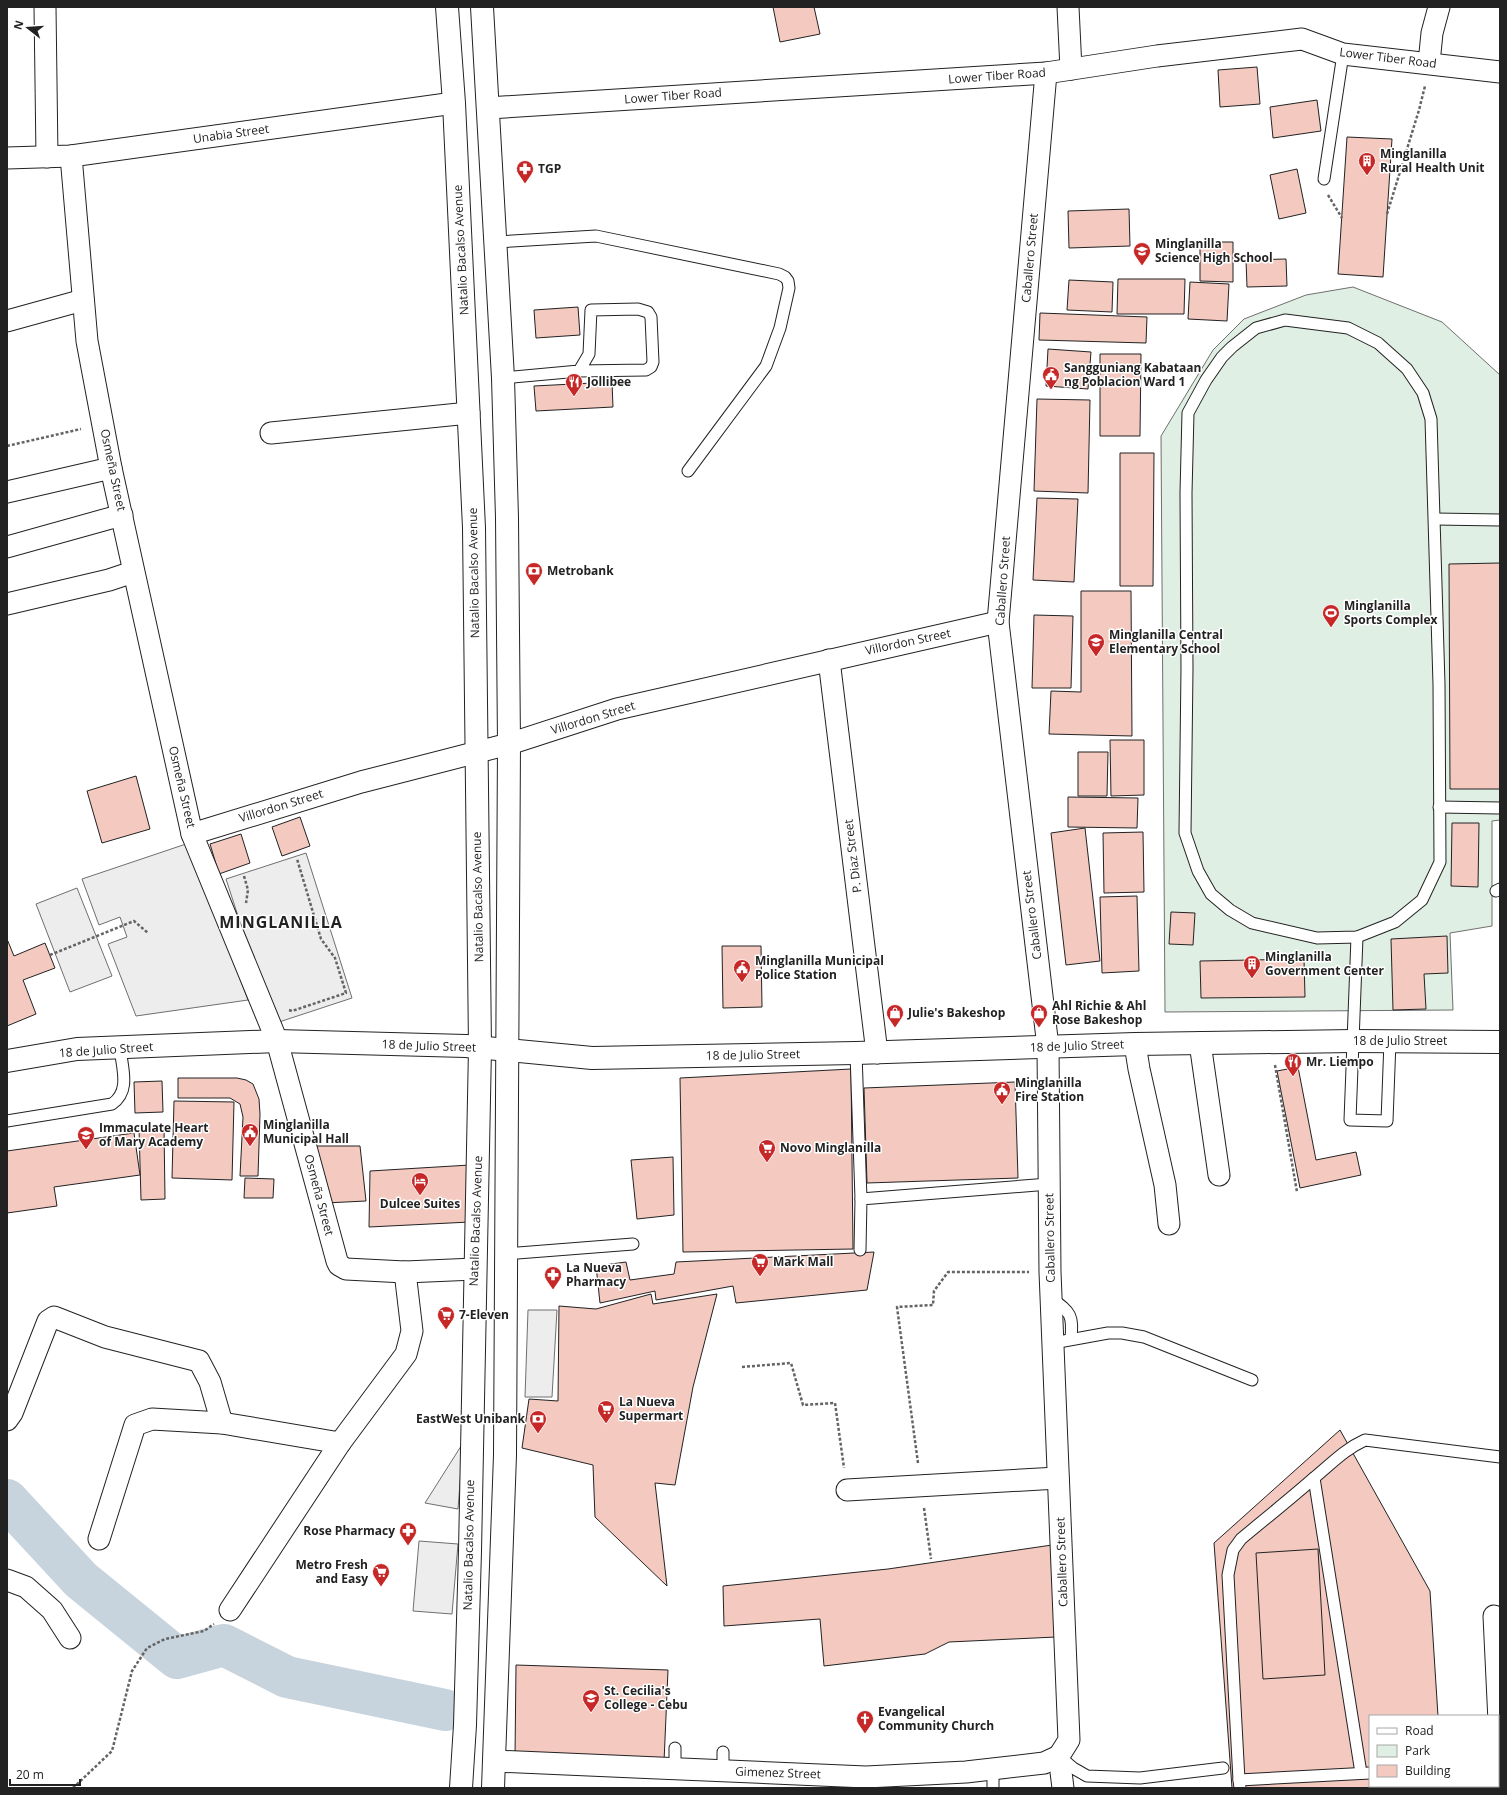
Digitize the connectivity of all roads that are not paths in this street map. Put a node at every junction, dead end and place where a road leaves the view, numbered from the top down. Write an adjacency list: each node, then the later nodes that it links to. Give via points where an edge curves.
1 (45, 7): 14 (street)
2 (447, 7): 11 (main road, Natalio Bacalso Avenue)
3 (482, 7): 12 (main road)
4 (1068, 7): 8 (street)
5 (1439, 7): 7 (street, via 1432,33)
6 (1343, 54): 7 (street, Lower Tiber Road); 8 (street, Lower Tiber Road, via 1302,39); 16 (lane)
7 (1430, 64): 9 (street, Lower Tiber Road)
8 (1071, 69): 10 (street, Lower Tiber Road)
9 (1500, 72)
10 (1046, 73): 12 (street, Lower Tiber Road); 33 (street, Caballero Street)
11 (454, 103): 13 (street, Unabia Street); 22 (main road, Natalio Bacalso Avenue)
12 (488, 108): 17 (main road)
13 (71, 156): 14 (street, Unabia Street); 18 (street, Osmeña Street)
14 (48, 157): 15 (street, Unabia Street)
15 (7, 158)
16 (1324, 179)
17 (496, 242): 21 (main road); 25 (lane, via 596,236 785,277 789,288 780,328 766,366)
18 (83, 300): 19 (street); 24 (street, Osmeña Street, via 87,341)
19 (7, 320)
20 (579, 371): 20 (lane, via 589,354 591,310 638,309 648,312 651,317 651,367 646,370); 21 (lane)
21 (503, 378): 35 (main road, via 508,518)
22 (469, 413): 23 (street); 36 (main road, Natalio Bacalso Avenue, via 474,528)
23 (271, 433)
24 (111, 468): 26 (street); 27 (street, Osmeña Street)
25 (688, 470)
26 (7, 492)
27 (122, 515): 30 (street); 31 (street, Osmeña Street)
28 (1435, 520): 29 (lane); 37 (lane); 40 (lane, via 1431,419 1423,393 1407,369 1378,343 1348,328 1285,320 1256,328 1222,357 1188,413 1185,833 1198,872 1211,894 1230,910 1252,923 1294,934 1317,938)
29 (1500, 520)
30 (7, 547)
31 (133, 572): 32 (street); 39 (street, Osmeña Street)
32 (7, 604)
33 (998, 622): 34 (street, Villordon Street); 49 (street, Caballero Street)
34 (829, 660): 35 (street, Villordon Street, via 617,709); 51 (street, P. Diaz Street)
35 (509, 744): 36 (street, Villordon Street); 50 (main road, via 506,1004)
36 (477, 751): 39 (street, Villordon Street, via 361,782); 48 (main road, Natalio Bacalso Avenue)
37 (1439, 807): 38 (lane); 40 (lane, via 1440,862 1422,900 1395,922)
38 (1500, 808)
39 (192, 834): 41 (street, Osmeña Street)
40 (1357, 937): 42 (lane)
41 (277, 1041): 47 (main road, 18 de Julio Street); 48 (main road, 18 de Julio Street); 62 (street, Osmeña Street, via 339,1265 346,1269)
42 (1353, 1041): 43 (main road, 18 de Julio Street); 43 (lane, via 1350,1120 1387,1121); 45 (main road, 18 de Julio Street)
43 (1390, 1041): 44 (main road, 18 de Julio Street)
44 (1500, 1042)
45 (1200, 1043): 46 (main road, 18 de Julio Street); 54 (street)
46 (1135, 1044): 49 (main road, 18 de Julio Street); 57 (street, via 1165,1185)
47 (120, 1048): 52 (main road, 18 de Julio Street, via 77,1049); 53 (lane, via 124,1087 118,1100 112,1104)
48 (480, 1048): 50 (main road, 18 de Julio Street); 61 (main road, Natalio Bacalso Avenue)
49 (1048, 1048): 51 (main road, 18 de Julio Street); 55 (street, Caballero Street)
50 (508, 1050): 51 (main road, 18 de Julio Street, via 592,1058); 60 (main road)
51 (866, 1053): 56 (lane)
52 (7, 1061)
53 (7, 1121)
54 (1219, 1174)
55 (1049, 1184): 56 (lane); 63 (street, Caballero Street, via 1051,1298)
56 (860, 1199): 59 (lane)
57 (1170, 1224)
58 (633, 1244): 60 (lane)
59 (860, 1250)
60 (505, 1254): 82 (main road, via 505,1454)
61 (475, 1269): 62 (street, Osmeña Street); 89 (main road, Natalio Bacalso Avenue, via 465,1725)
62 (405, 1272): 67 (street, via 412,1331 406,1354)
63 (1062, 1341): 64 (lane, via 1108,1333 1144,1337); 69 (street, Caballero Street)
64 (1252, 1380)
65 (7, 1420): 66 (street, via 48,1321 54,1317 105,1337 199,1361 210,1382)
66 (222, 1423): 67 (street); 72 (street, via 152,1418 135,1425)
67 (340, 1443): 74 (street)
68 (1500, 1457): 70 (lane, via 1365,1440 1336,1457)
69 (1058, 1478): 71 (street); 81 (street, Caballero Street, via 1069,1740)
70 (1314, 1478): 85 (lane); 88 (lane, via 1241,1539 1233,1550 1230,1561 1228,1575)
71 (846, 1490)
72 (99, 1539)
73 (7, 1580): 76 (street, via 26,1587 52,1610)
74 (230, 1610)
75 (1494, 1616): 77 (street)
76 (70, 1638)
77 (1499, 1715)
78 (1499, 1722): 79 (street)
79 (1500, 1743)
80 (675, 1748): 84 (lane)
81 (1059, 1756): 83 (lane, via 1087,1776 1140,1778); 86 (street, Gimenez Street, via 1044,1764); 91 (street)
82 (494, 1761): 84 (street, Gimenez Street); 90 (main road)
83 (1224, 1768)
84 (675, 1769): 87 (street, Gimenez Street, via 723,1762)
85 (1366, 1773): 88 (lane)
86 (993, 1778): 87 (street, Gimenez Street)
87 (866, 1782)
88 (1240, 1784)
89 (461, 1788)
90 (493, 1788)
91 (1063, 1788)

